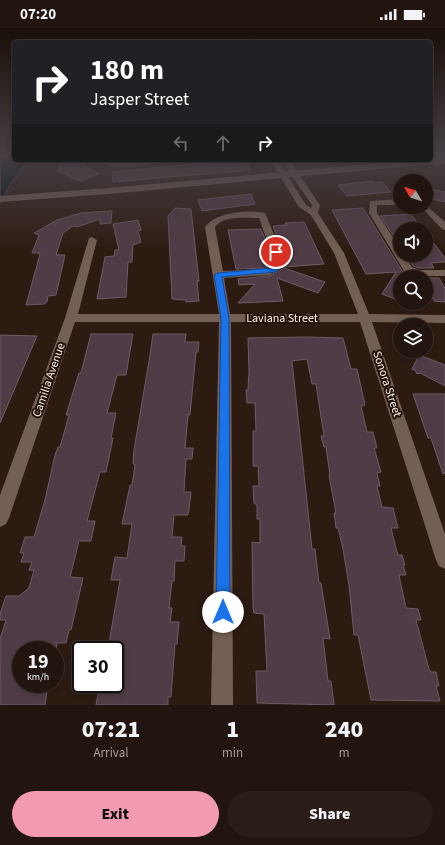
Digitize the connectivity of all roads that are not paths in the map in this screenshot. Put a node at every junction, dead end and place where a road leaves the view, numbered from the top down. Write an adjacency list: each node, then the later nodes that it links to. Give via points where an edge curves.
1 (160, 187): 4 (street)
2 (290, 187): 6 (street, Sonora Street, via 303,207)
3 (304, 187): 6 (street, Sonora Street, via 316,205)
4 (0, 201)
5 (393, 202): 10 (street, via 373,203 373,213 408,269 416,273)
6 (314, 213): 14 (street, Sonora Street, via 340,253)
7 (432, 214): 8 (street)
8 (445, 227)
9 (92, 240): 12 (street, Camilia Avenue)
10 (445, 273)
11 (218, 275): 11 (street, via 210,225 212,222 220,218 262,215 276,252 278,267 269,272); 13 (street)
12 (71, 318): 13 (street, Laviana Street); 16 (street, Camilia Avenue)
13 (225, 318): 14 (street, Laviana Street); 18 (street)
14 (365, 318): 15 (street, Laviana Street); 17 (street, Sonora Street)
15 (445, 319)
16 (0, 518)
17 (445, 560)
18 (222, 705)

